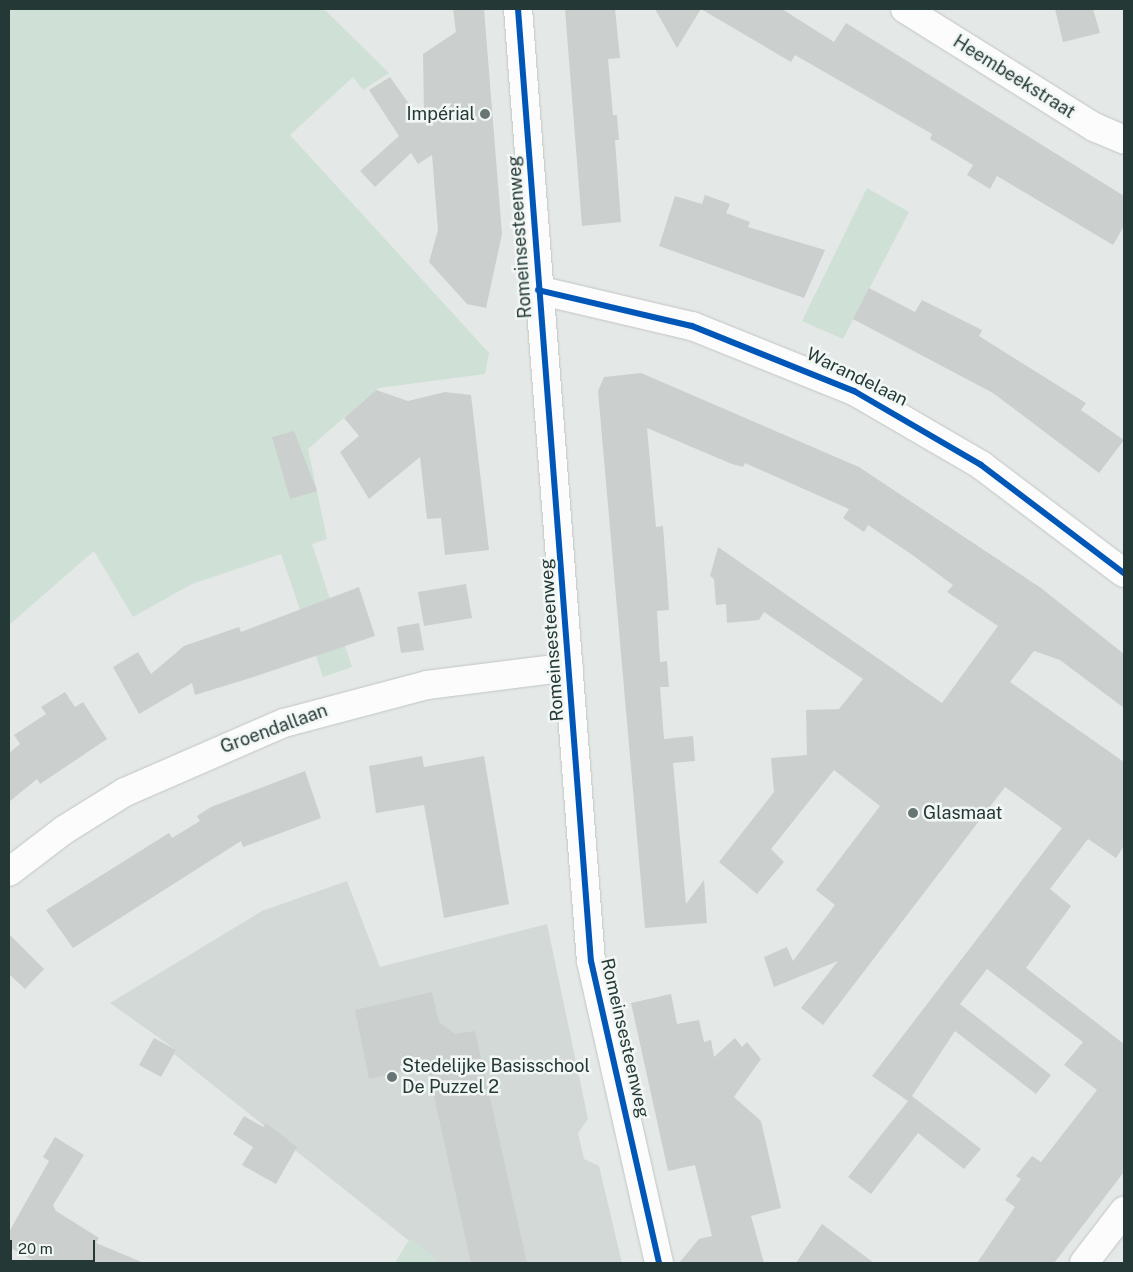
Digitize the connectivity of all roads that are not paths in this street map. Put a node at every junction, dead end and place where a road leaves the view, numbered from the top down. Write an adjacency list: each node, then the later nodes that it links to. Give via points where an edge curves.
1 (518, 9): 4 (street, Romeinsesteenweg)
2 (905, 9): 3 (street, Heembeekstraat, via 1094,127)
3 (1124, 140)
4 (538, 290): 5 (street, Warandelaan, via 692,326 854,391 981,464); 6 (street, Romeinsesteenweg)
5 (1124, 573)
6 (569, 667): 7 (street, Groendallaan, via 427,685 284,723 125,792 64,830); 9 (street, Romeinsesteenweg, via 591,961)
7 (9, 872)
8 (1124, 1211): 10 (street)
9 (659, 1263)
10 (1084, 1263)

